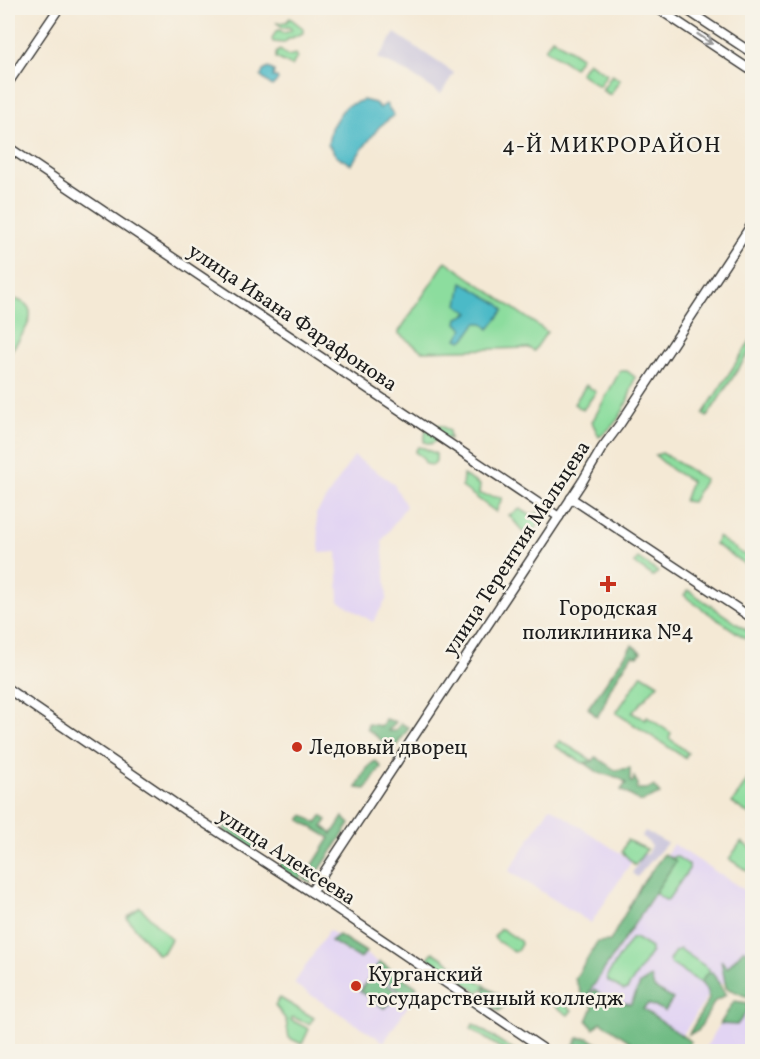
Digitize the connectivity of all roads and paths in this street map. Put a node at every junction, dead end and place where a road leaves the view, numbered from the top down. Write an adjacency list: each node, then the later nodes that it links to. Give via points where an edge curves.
1 (59, 8): 8 (street)
2 (657, 8): 6 (street, one-way to 6)
3 (684, 8): 4 (street)
4 (738, 43): 5 (street); 6 (street)
5 (753, 53)
6 (729, 56): 7 (street)
7 (753, 71)
8 (8, 83)
9 (8, 147): 12 (street, улица Ивана Фарафонова)
10 (753, 224): 11 (street, улица Терентия Мальцева)
11 (571, 498): 12 (street, улица Терентия Мальцева); 13 (street)
12 (559, 518): 15 (street, улица Терентия Мальцева)
13 (753, 618)
14 (8, 689): 15 (street, улица Алексеева)
15 (311, 892): 16 (street, улица Алексеева)
16 (548, 1052)

